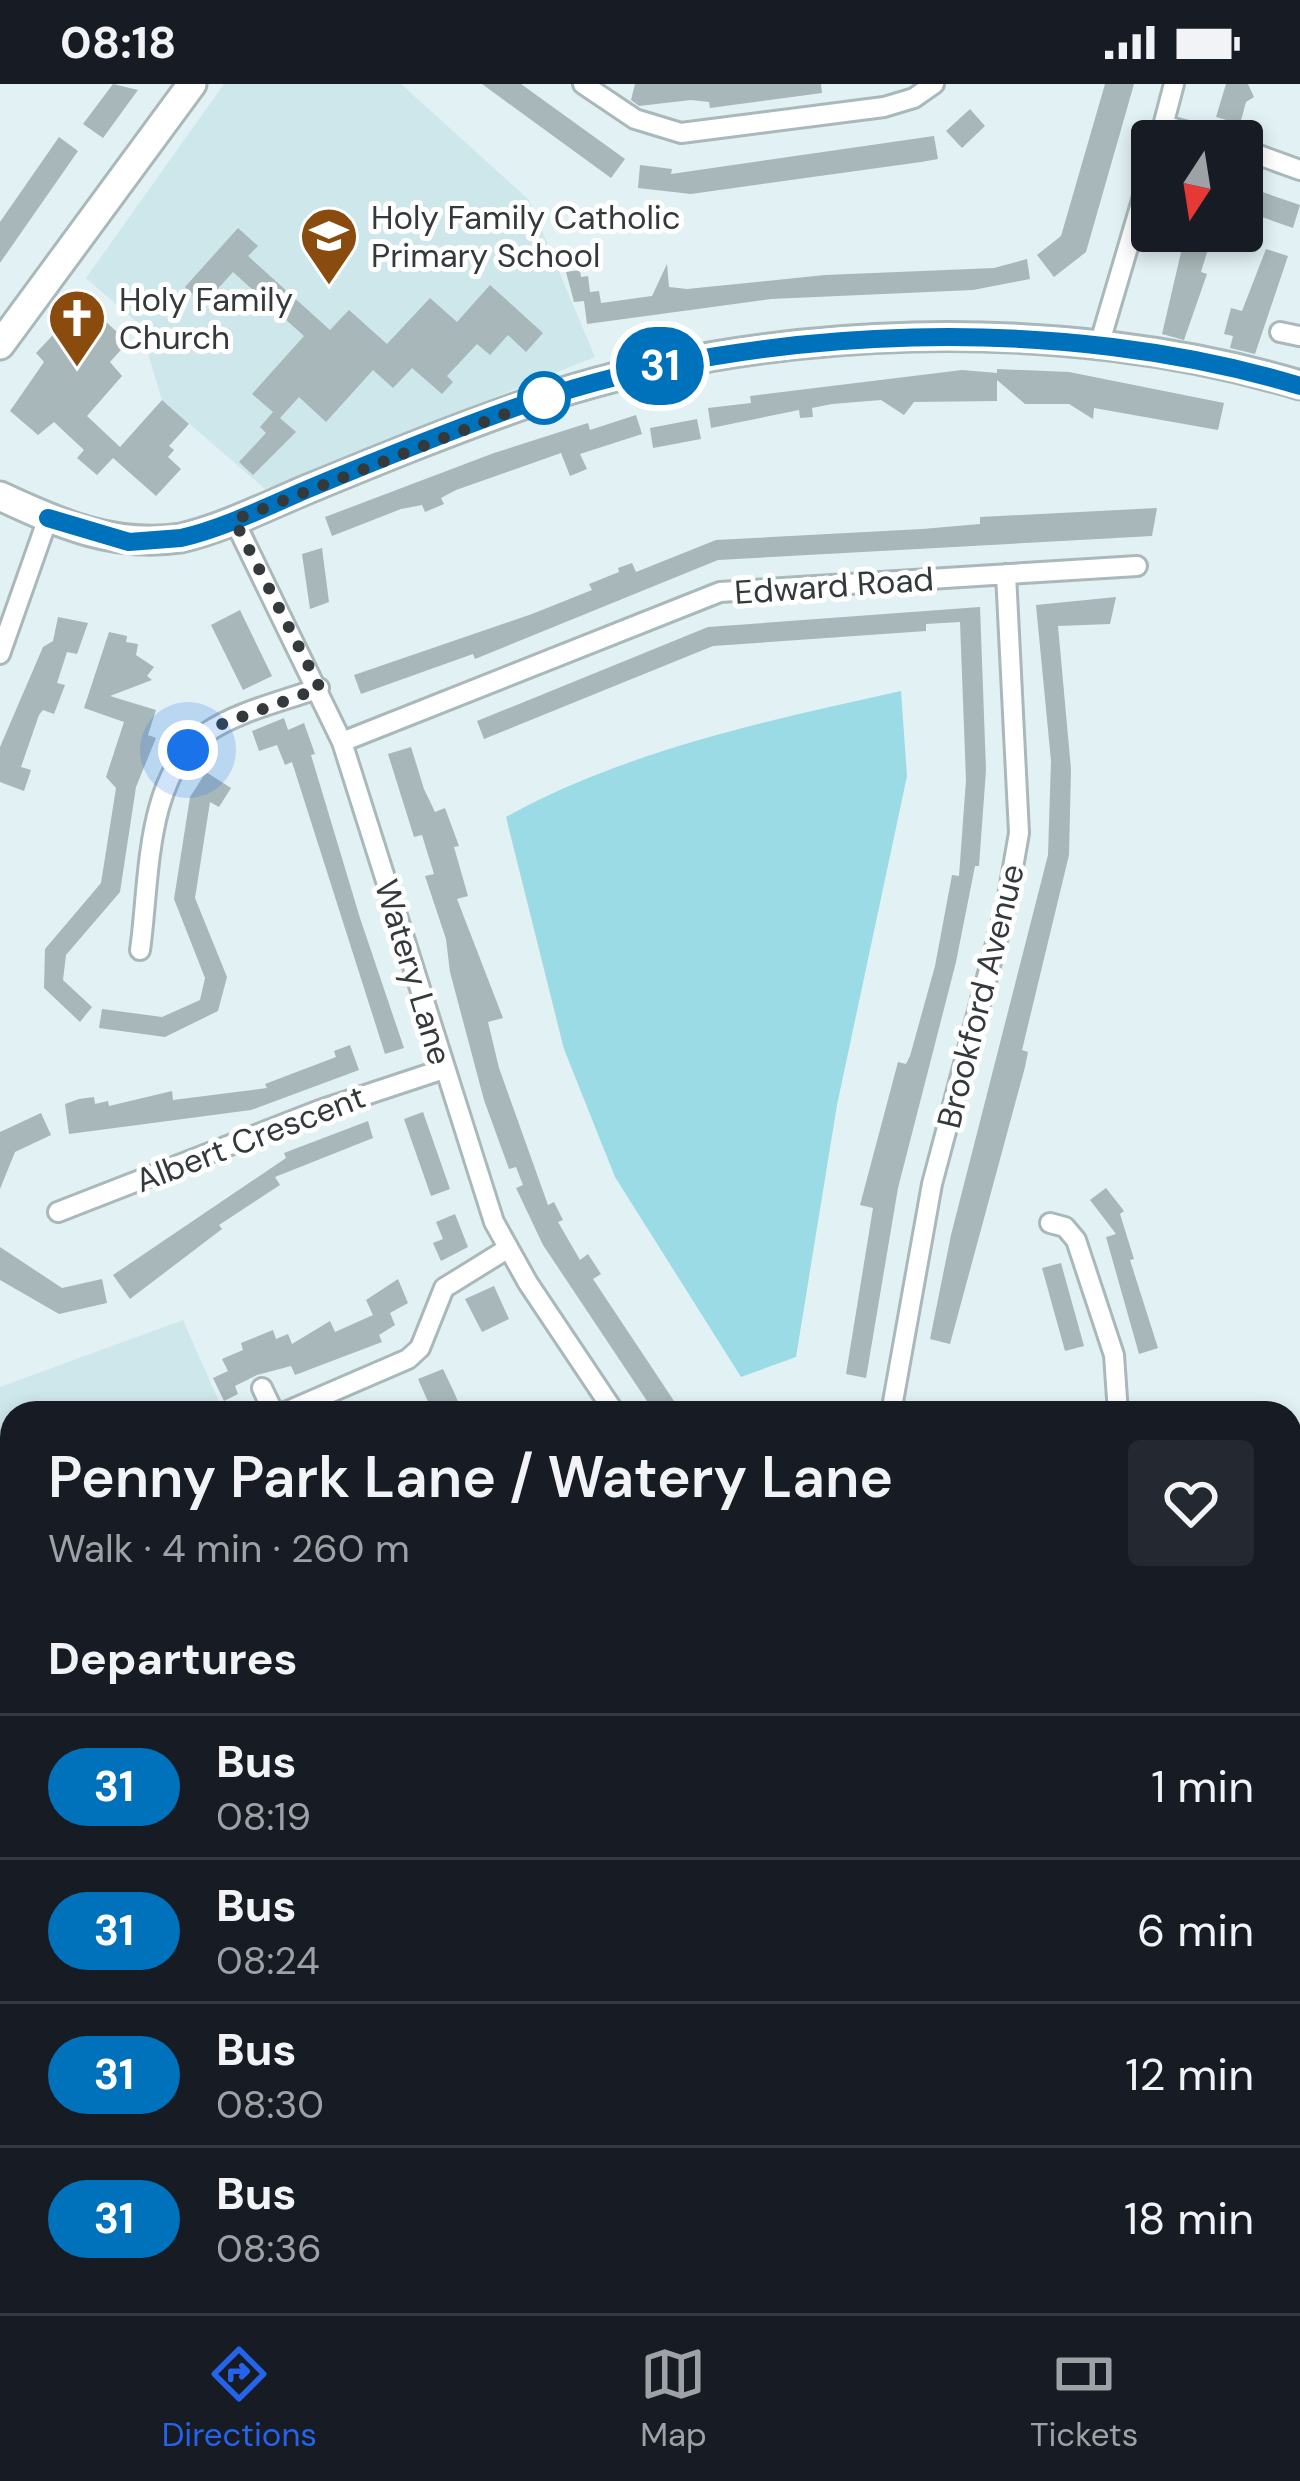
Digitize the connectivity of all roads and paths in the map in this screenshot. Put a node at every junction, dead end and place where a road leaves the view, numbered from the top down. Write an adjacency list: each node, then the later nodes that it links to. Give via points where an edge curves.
1 (192, 84): 10 (street)
2 (583, 84): 3 (street, via 634,119 681,133 884,107)
3 (934, 84)
4 (1174, 84): 5 (street)
5 (1164, 120)
6 (1263, 157): 7 (street)
7 (1300, 170)
8 (1131, 237): 9 (street)
9 (1100, 342): 11 (street); 14 (street, via 856,342 620,374)
10 (0, 344)
11 (1300, 386)
12 (0, 496): 13 (street)
13 (48, 518): 14 (street, via 129,542 181,538); 17 (street)
14 (234, 520): 18 (street, Watery Lane)
15 (1137, 566): 16 (street, Edward Road)
16 (1006, 574): 19 (street, Edward Road, via 720,592); 29 (street, Brookford Avenue, via 1019,833 932,1184)
17 (0, 654)
18 (320, 688): 19 (street, Watery Lane); 20 (street, via 211,730 172,772)
19 (342, 742): 21 (street, Watery Lane)
20 (140, 950)
21 (444, 1069): 22 (street, Albert Crescent); 24 (street, Watery Lane)
22 (58, 1212)
23 (1050, 1223): 30 (street, via 1076,1240 1114,1355)
24 (507, 1250): 27 (street, via 444,1288 408,1359); 28 (street, Watery Lane)
25 (262, 1388): 26 (street)
26 (271, 1401)
27 (308, 1401)
28 (607, 1401)
29 (893, 1401)
30 (1117, 1401)

